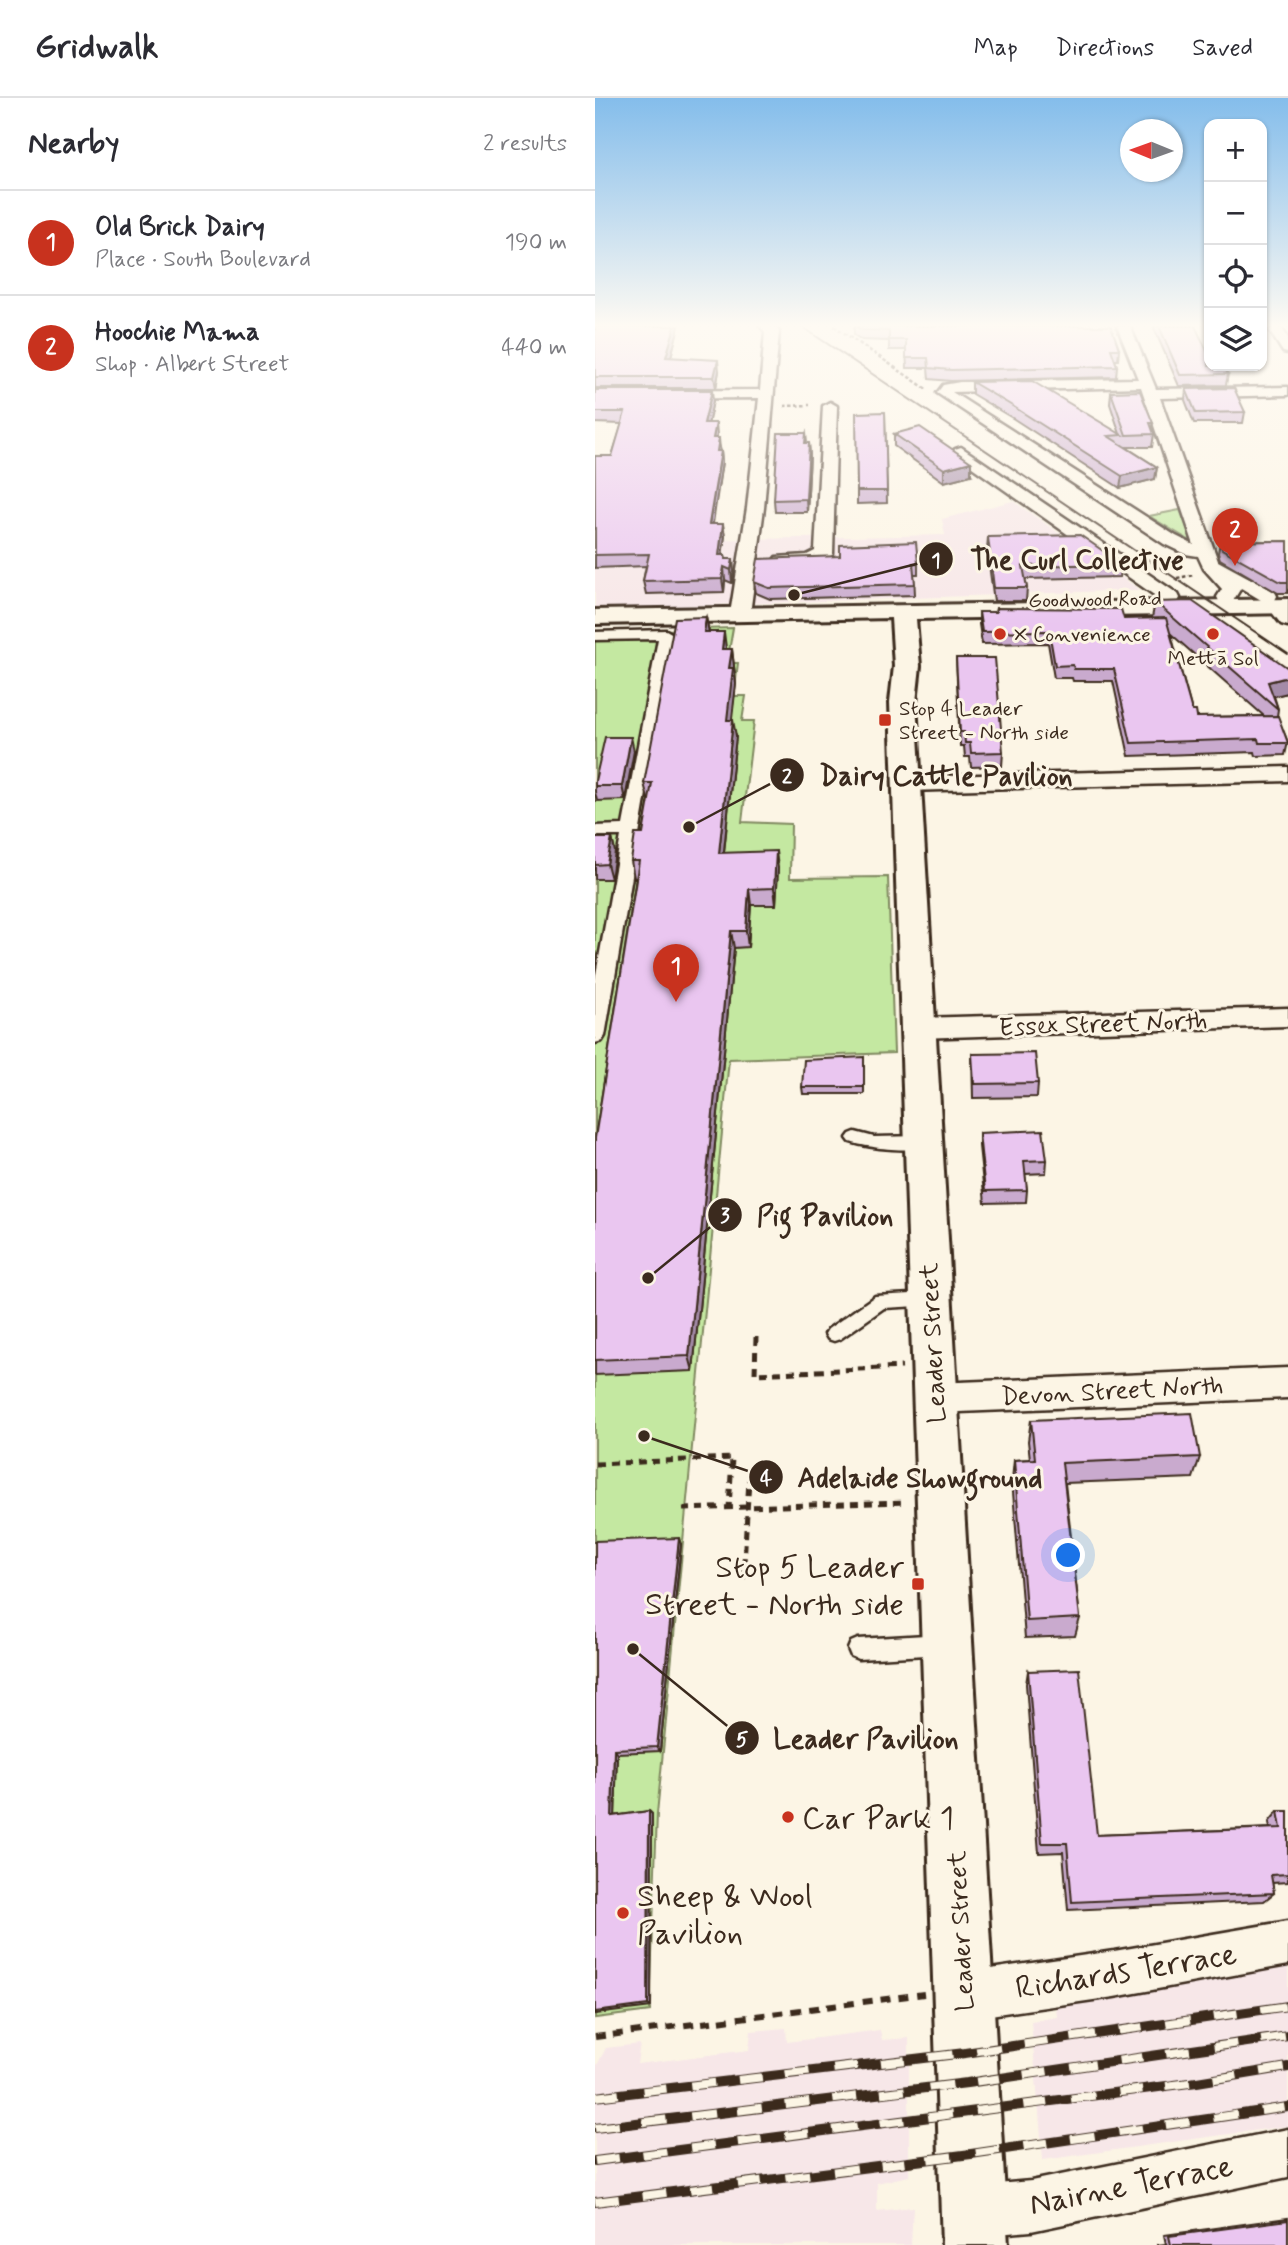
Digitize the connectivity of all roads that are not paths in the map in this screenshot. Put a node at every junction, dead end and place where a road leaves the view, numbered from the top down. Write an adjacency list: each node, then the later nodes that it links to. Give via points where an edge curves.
1 (763, 426): 7 (street)
2 (828, 426): 7 (street, via 824,554 810,560)
3 (995, 426): 6 (street, via 1170,540)
4 (1163, 426): 6 (street)
5 (961, 452): 8 (street)
6 (1207, 552): 9 (street, via 1224,571); 12 (street, via 1211,568 1231,588)
7 (749, 562): 11 (street)
8 (1171, 598): 10 (main road, Goodwood Road, via 959,602); 12 (main road, Goodwood Road)
9 (1281, 605): 12 (main road, Goodwood Road)
10 (903, 610): 11 (main road, Goodwood Road); 12 (main road, Goodwood Road, via 932,614 1195,608); 17 (main road, Leader Street)
11 (740, 614): 13 (main road, Goodwood Road)
12 (1227, 615)
13 (595, 617)
14 (666, 634): 15 (street); 19 (street)
15 (595, 636)
16 (1288, 774): 17 (street)
17 (907, 784): 21 (main road, Leader Street)
18 (595, 831): 19 (street)
19 (633, 831): 22 (street)
20 (1288, 1017): 21 (street, Essex Street North)
21 (918, 1028): 24 (main road, Leader Street)
22 (595, 1036)
23 (855, 1138): 24 (lane, via 874,1143)
24 (923, 1142): 25 (main road, Leader Street)
25 (930, 1300): 26 (lane, via 881,1301); 28 (main road, Leader Street)
26 (834, 1334)
27 (1288, 1383): 28 (street, Devon Street North)
28 (935, 1398): 29 (main road, Leader Street)
29 (947, 1643): 30 (lane); 32 (main road, Leader Street)
30 (858, 1650)
31 (1288, 1943): 32 (street, Richards Terrace, via 1114,1974)
32 (963, 1992): 34 (main road, Leader Street)
33 (1288, 2153): 34 (street, Nairne Terrace, via 1031,2206)
34 (974, 2228)

